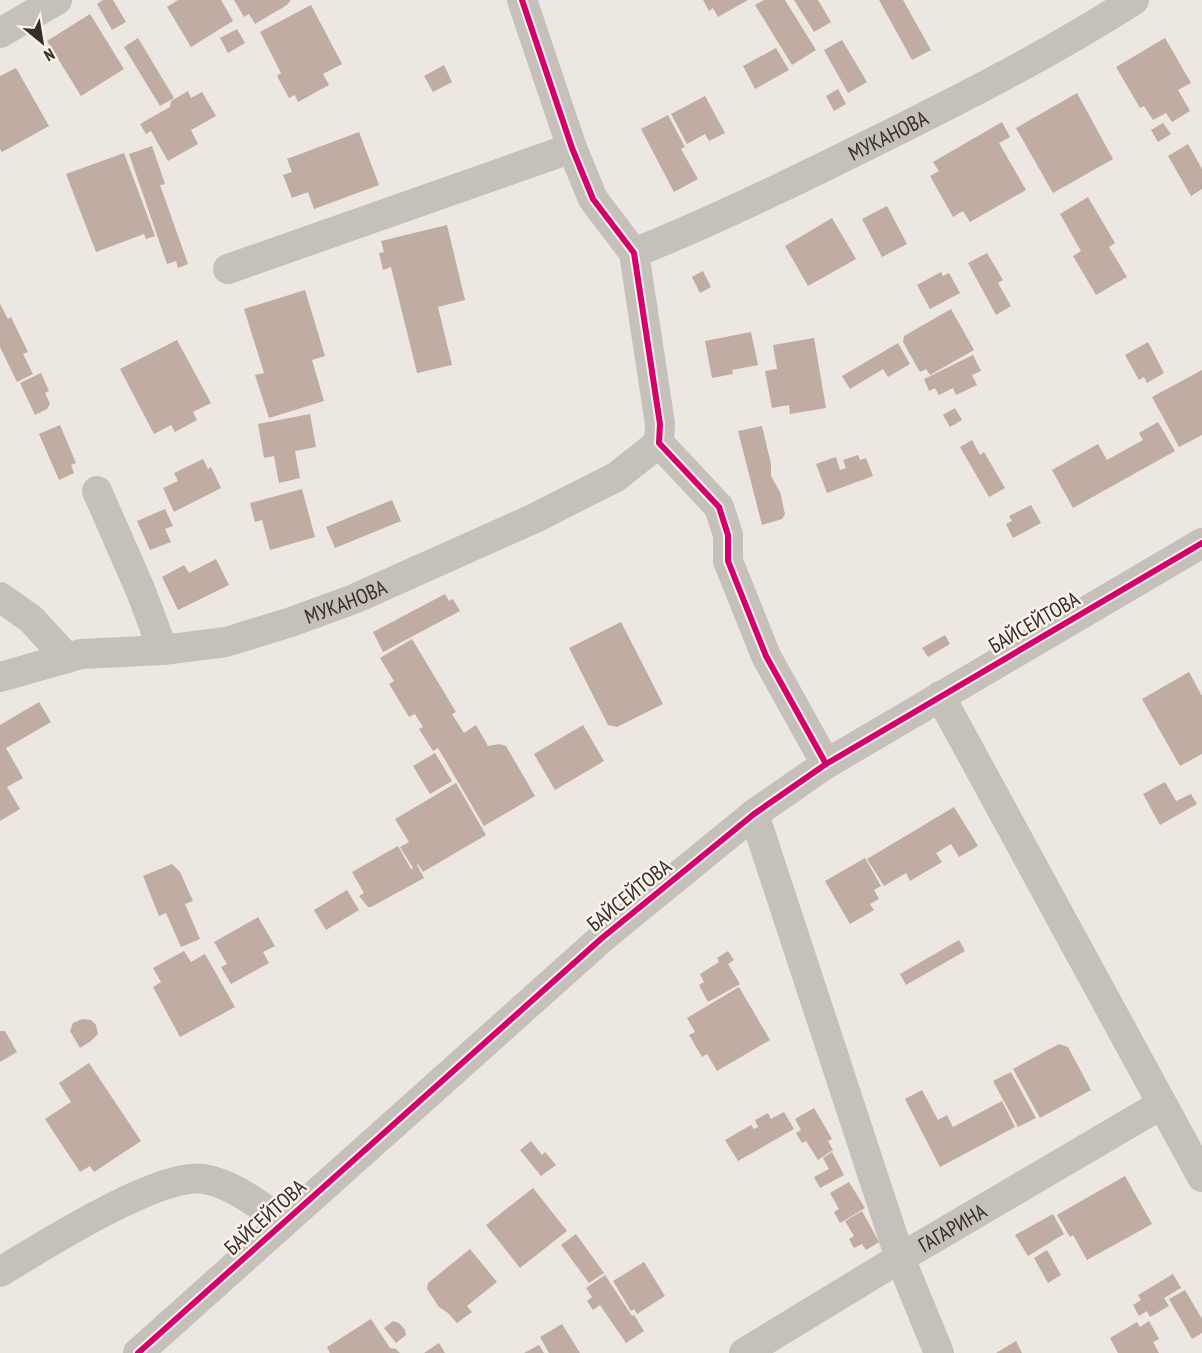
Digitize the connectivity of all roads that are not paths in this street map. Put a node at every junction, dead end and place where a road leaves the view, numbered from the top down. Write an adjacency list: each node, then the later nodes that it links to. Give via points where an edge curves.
1 (57, 0): 4 (street)
2 (1134, 0): 6 (street, МУКАНОВА, via 972,94)
3 (524, 1): 5 (street)
4 (0, 33)
5 (573, 148): 6 (street, via 593,199); 7 (street)
6 (634, 254): 8 (street, via 660,424)
7 (228, 269)
8 (659, 442): 12 (street, МУКАНОВА, via 616,477 354,599 226,642); 16 (street, via 719,507 728,535 728,561 766,656)
9 (97, 491): 12 (street)
10 (1202, 543): 15 (street, БАЙСЕЙТОВА)
11 (0, 597): 13 (street, via 31,619)
12 (163, 650): 13 (street, МУКАНОВА)
13 (67, 658): 14 (street, МУКАНОВА)
14 (0, 677)
15 (940, 696): 16 (street, БАЙСЕЙТОВА); 18 (street)
16 (826, 764): 17 (street, БАЙСЕЙТОВА)
17 (754, 814): 20 (street, БАЙСЕЙТОВА, via 602,938); 21 (street)
18 (1162, 1104): 19 (street); 21 (street, ГАГАРИНА)
19 (1202, 1177)
20 (284, 1222): 22 (street, via 233,1189 202,1179 180,1181 129,1199); 23 (street, БАЙСЕЙТОВА)
21 (900, 1258): 24 (street, ГАГАРИНА); 25 (street)
22 (0, 1272)
23 (138, 1353)
24 (744, 1353)
25 (939, 1353)

